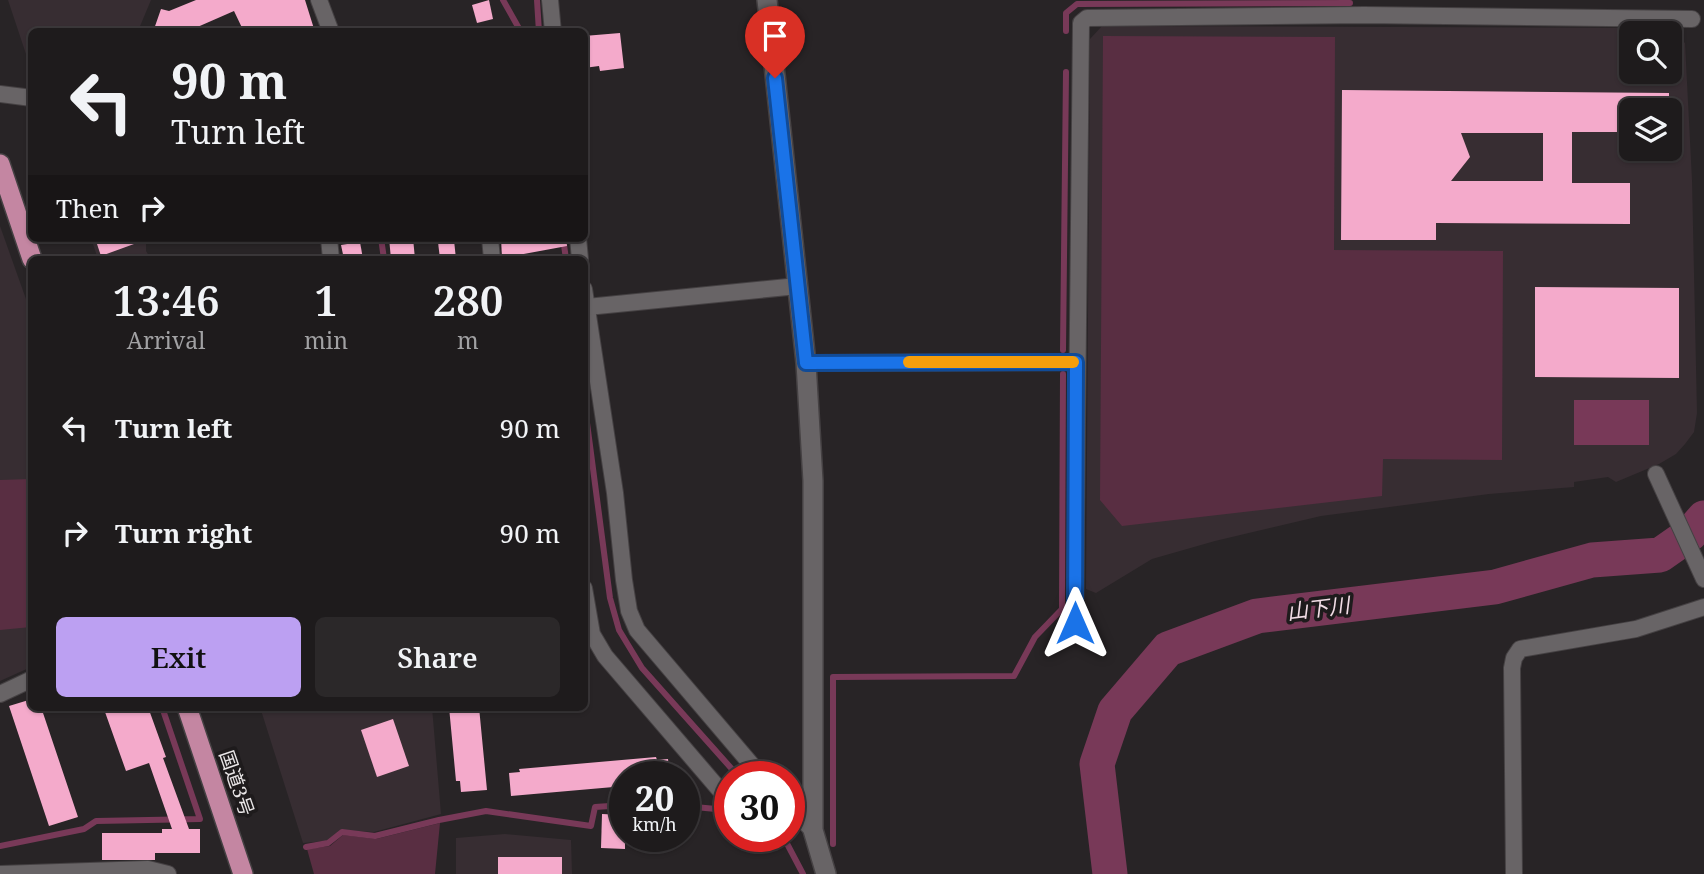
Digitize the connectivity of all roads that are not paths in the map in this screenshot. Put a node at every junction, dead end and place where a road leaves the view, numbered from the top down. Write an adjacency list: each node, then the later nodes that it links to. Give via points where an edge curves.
1 (319, 0): 7 (street)
2 (550, 0): 8 (street)
3 (766, 0): 14 (street)
4 (1364, 7): 5 (street); 17 (street, via 1087,18 1081,23)
5 (1384, 8): 6 (street)
6 (1692, 19)
7 (330, 28)
8 (553, 28)
9 (0, 94): 10 (street)
10 (28, 98)
11 (0, 164): 12 (highway)
12 (7, 206): 13 (highway)
13 (31, 256)
14 (798, 286): 15 (street); 18 (street)
15 (588, 307)
16 (588, 314): 27 (street, via 629,611 637,630)
17 (1076, 362): 18 (street); 23 (street)
18 (806, 363): 28 (street, via 813,481)
19 (1657, 478): 20 (street)
20 (1704, 579)
21 (1704, 607): 35 (street, via 1636,629 1520,649 1512,668)
22 (588, 611): 29 (street, via 592,634 605,656)
23 (1075, 623)
24 (28, 681): 25 (street)
25 (0, 694)
26 (188, 711): 33 (highway, 国道3号)
27 (748, 761)
28 (804, 761)
29 (714, 783)
30 (805, 832): 34 (street)
31 (0, 874): 32 (street, via 148,869)
32 (168, 874)
33 (243, 874)
34 (826, 874)
35 (1514, 874)

